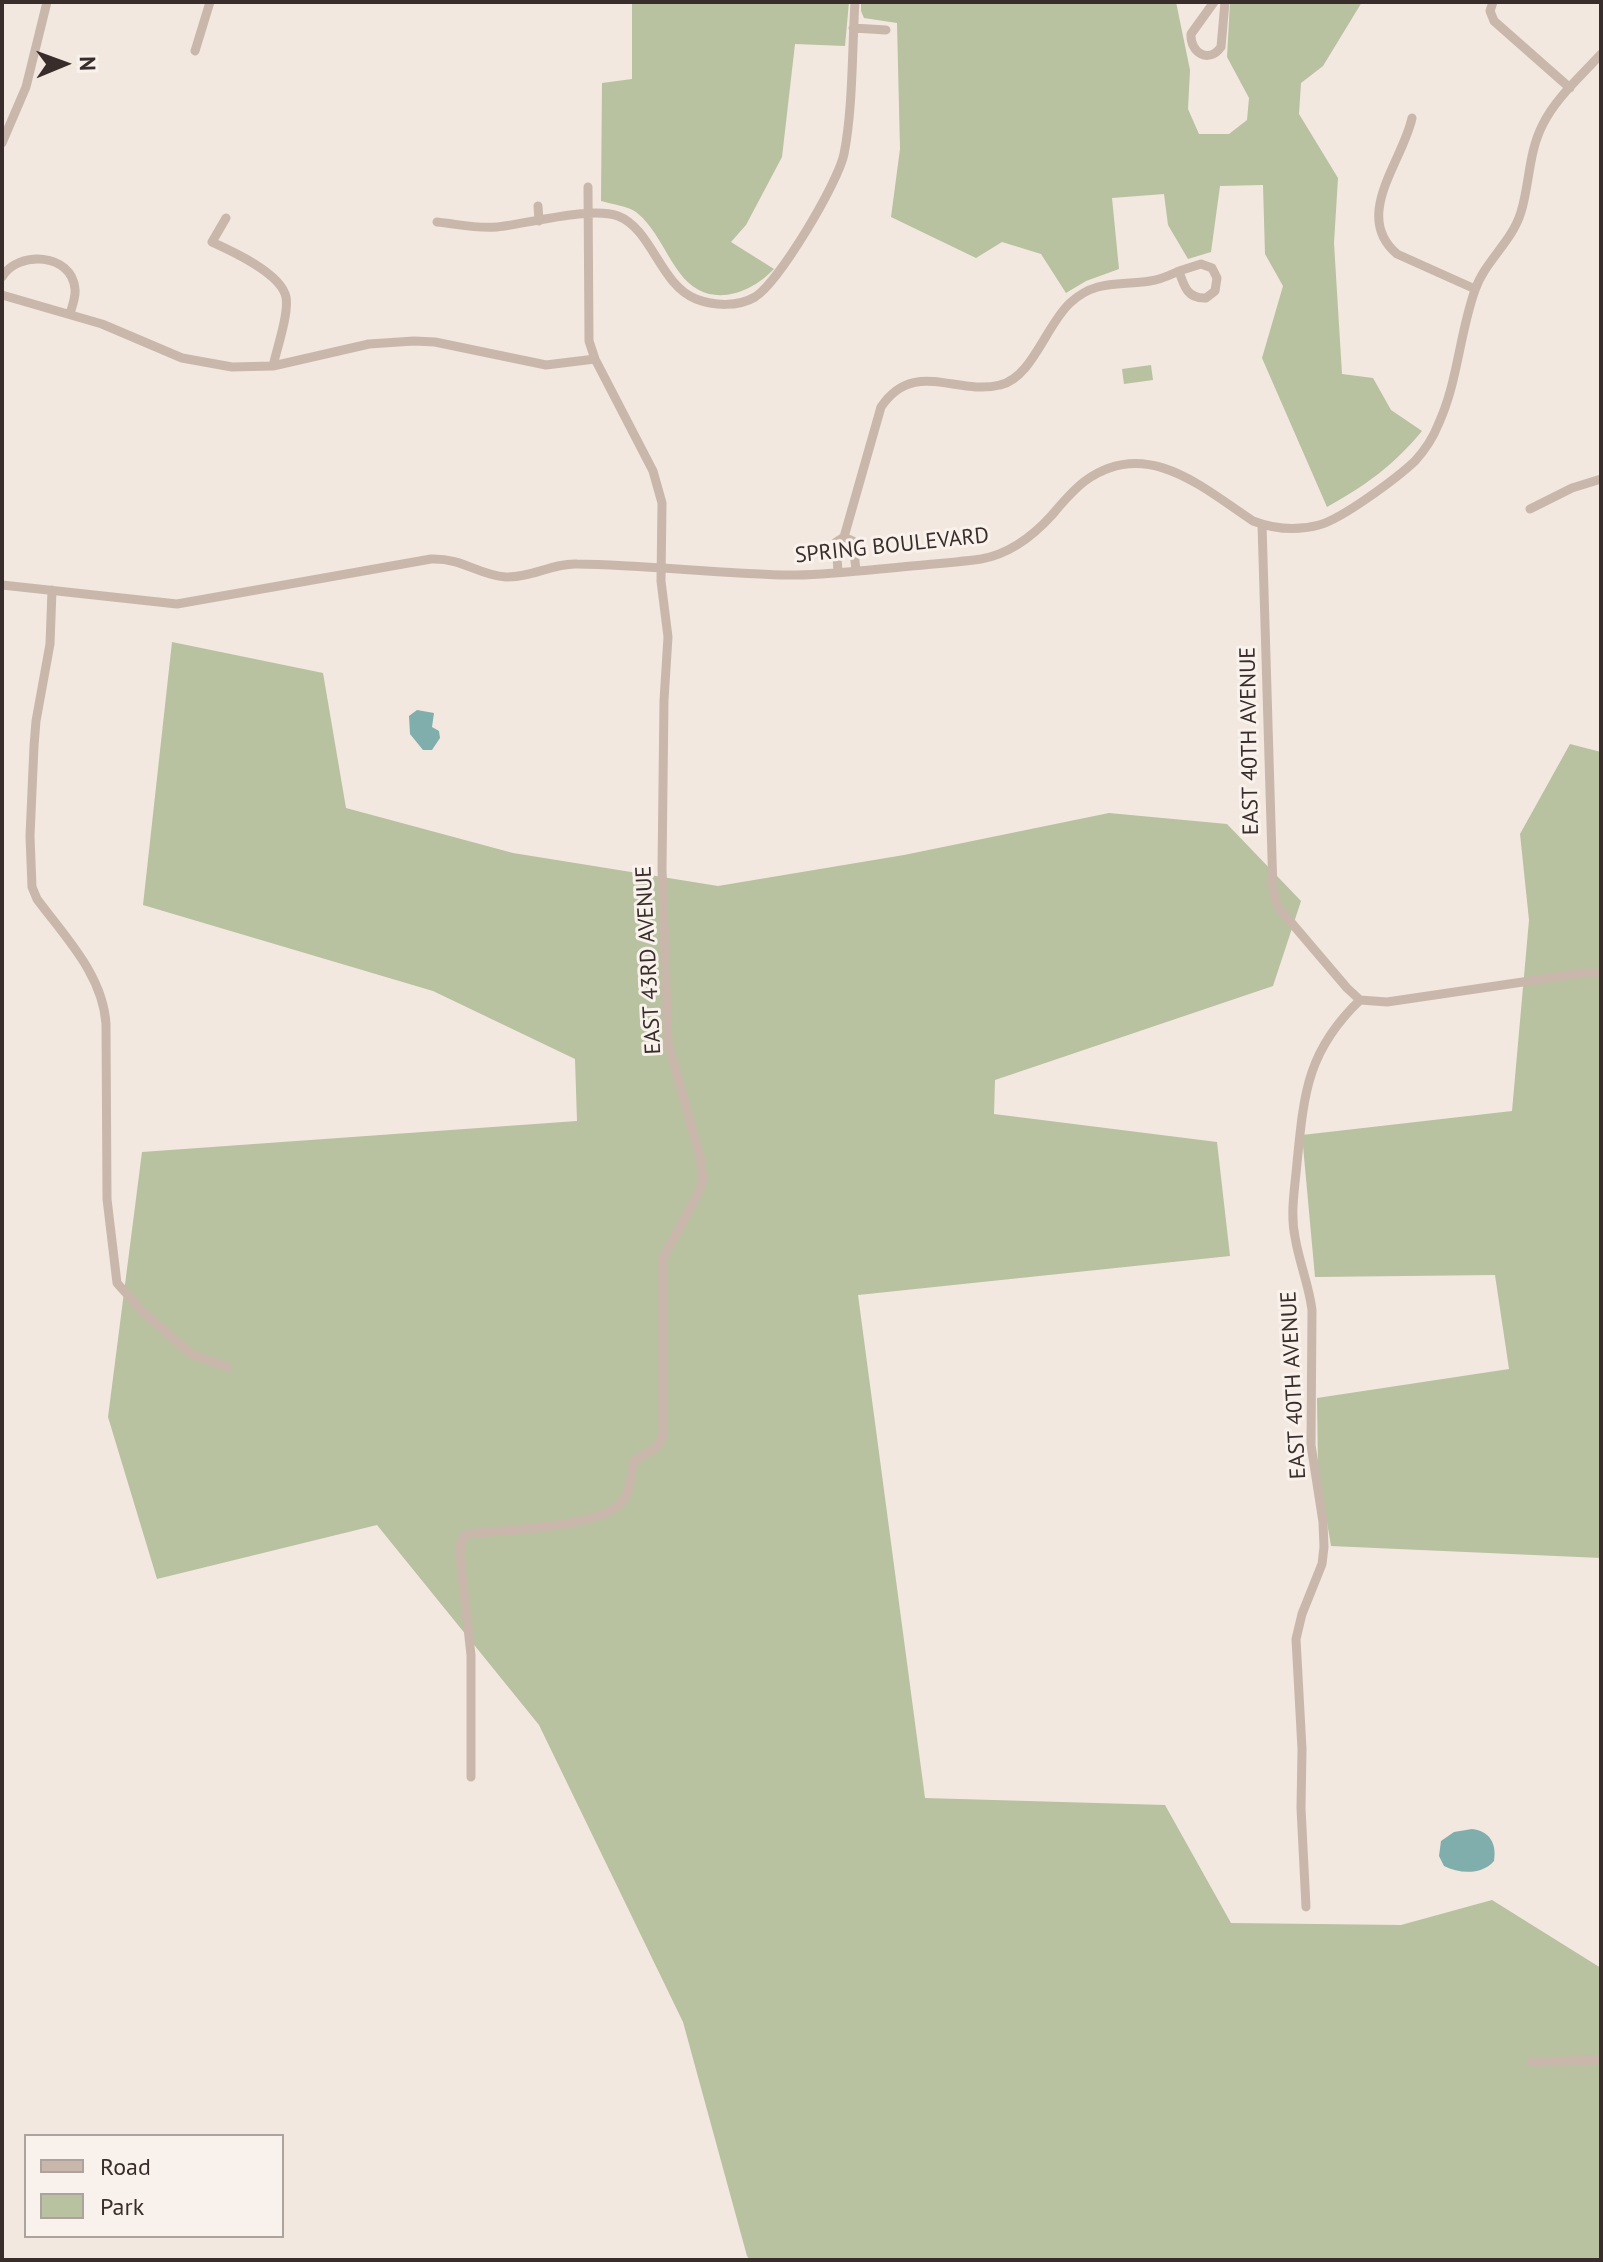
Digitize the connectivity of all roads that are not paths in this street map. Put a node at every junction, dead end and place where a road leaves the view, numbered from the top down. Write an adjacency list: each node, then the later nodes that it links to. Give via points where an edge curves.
1 (47, 2): 13 (street, via 30,75)
2 (210, 2): 9 (street)
3 (855, 2): 7 (street)
4 (1214, 2): 5 (street, via 1191,34 1193,48 1206,56 1221,47)
5 (1225, 2)
6 (1493, 2): 11 (street, via 1494,21)
7 (853, 28): 8 (street); 16 (street, via 847,136 838,175 776,276 755,297 723,304 693,298 677,286 629,223 614,215)
8 (886, 30)
9 (195, 51)
10 (1601, 54): 11 (street, SPRING BOULEVARD)
11 (1570, 88): 22 (street, SPRING BOULEVARD, via 1534,145 1516,225)
12 (1412, 118): 22 (street, via 1382,193 1381,230 1397,254)
13 (2, 143)
14 (588, 187): 16 (street, EAST 43RD AVENUE)
15 (538, 206): 18 (street)
16 (588, 214): 18 (street); 25 (street, EAST 43RD AVENUE, via 587,328)
17 (226, 218): 26 (street, via 212,242 250,261 284,292)
18 (539, 221): 19 (street, via 488,228)
19 (437, 222)
20 (1179, 271): 20 (street, via 1190,294 1213,294 1217,278 1212,268 1201,264); 30 (street, via 1151,281 1091,288 1058,315 1022,371 1002,385 927,381 889,395 881,407)
21 (2, 277): 24 (street, via 24,259 52,261 71,277 75,289)
22 (1475, 289): 29 (street, SPRING BOULEVARD, via 1452,389 1438,426 1415,460 1322,525 1302,529)
23 (2, 295): 24 (street)
24 (70, 314): 26 (street, via 193,361)
25 (595, 359): 26 (street, via 546,365 414,341 369,344); 31 (street, EAST 43RD AVENUE, via 659,487)
26 (273, 366)
27 (1601, 479): 28 (street)
28 (1530, 509)
29 (1262, 524): 32 (street, SPRING BOULEVARD, via 1177,472 1121,465 1086,480 1040,528 1004,552); 37 (street, EAST 40TH AVENUE, via 1273,891 1278,907)
30 (844, 537): 32 (street, via 853,541); 33 (street, via 836,542)
31 (661, 566): 33 (street, SPRING BOULEVARD, via 784,575); 35 (street, SPRING BOULEVARD, via 572,563 507,577 461,561 431,559 177,604); 41 (street, EAST 43RD AVENUE, via 668,637 662,869 668,1043 703,1180 663,1258 663,1437 634,1461 627,1494 616,1508 576,1522 467,1534 461,1541 471,1655)
32 (856, 571): 33 (street, SPRING BOULEVARD)
33 (838, 572)
34 (2, 585): 35 (street, SPRING BOULEVARD)
35 (52, 590): 40 (street, via 47,664 36,721 32,887 103,999 107,1199 117,1283 191,1354)
36 (1601, 973): 38 (street, via 1387,1002)
37 (1347, 988): 38 (street, EAST 40TH AVENUE); 39 (street)
38 (1360, 1000): 39 (street, EAST 40TH AVENUE)
39 (1347, 1013): 42 (street, EAST 40TH AVENUE, via 1317,1056 1307,1090 1293,1206 1312,1310 1311,1445 1324,1547 1296,1639)
40 (228, 1367)
41 (471, 1777)
42 (1306, 1907)
43 (1601, 2060): 44 (street)
44 (1531, 2062)

